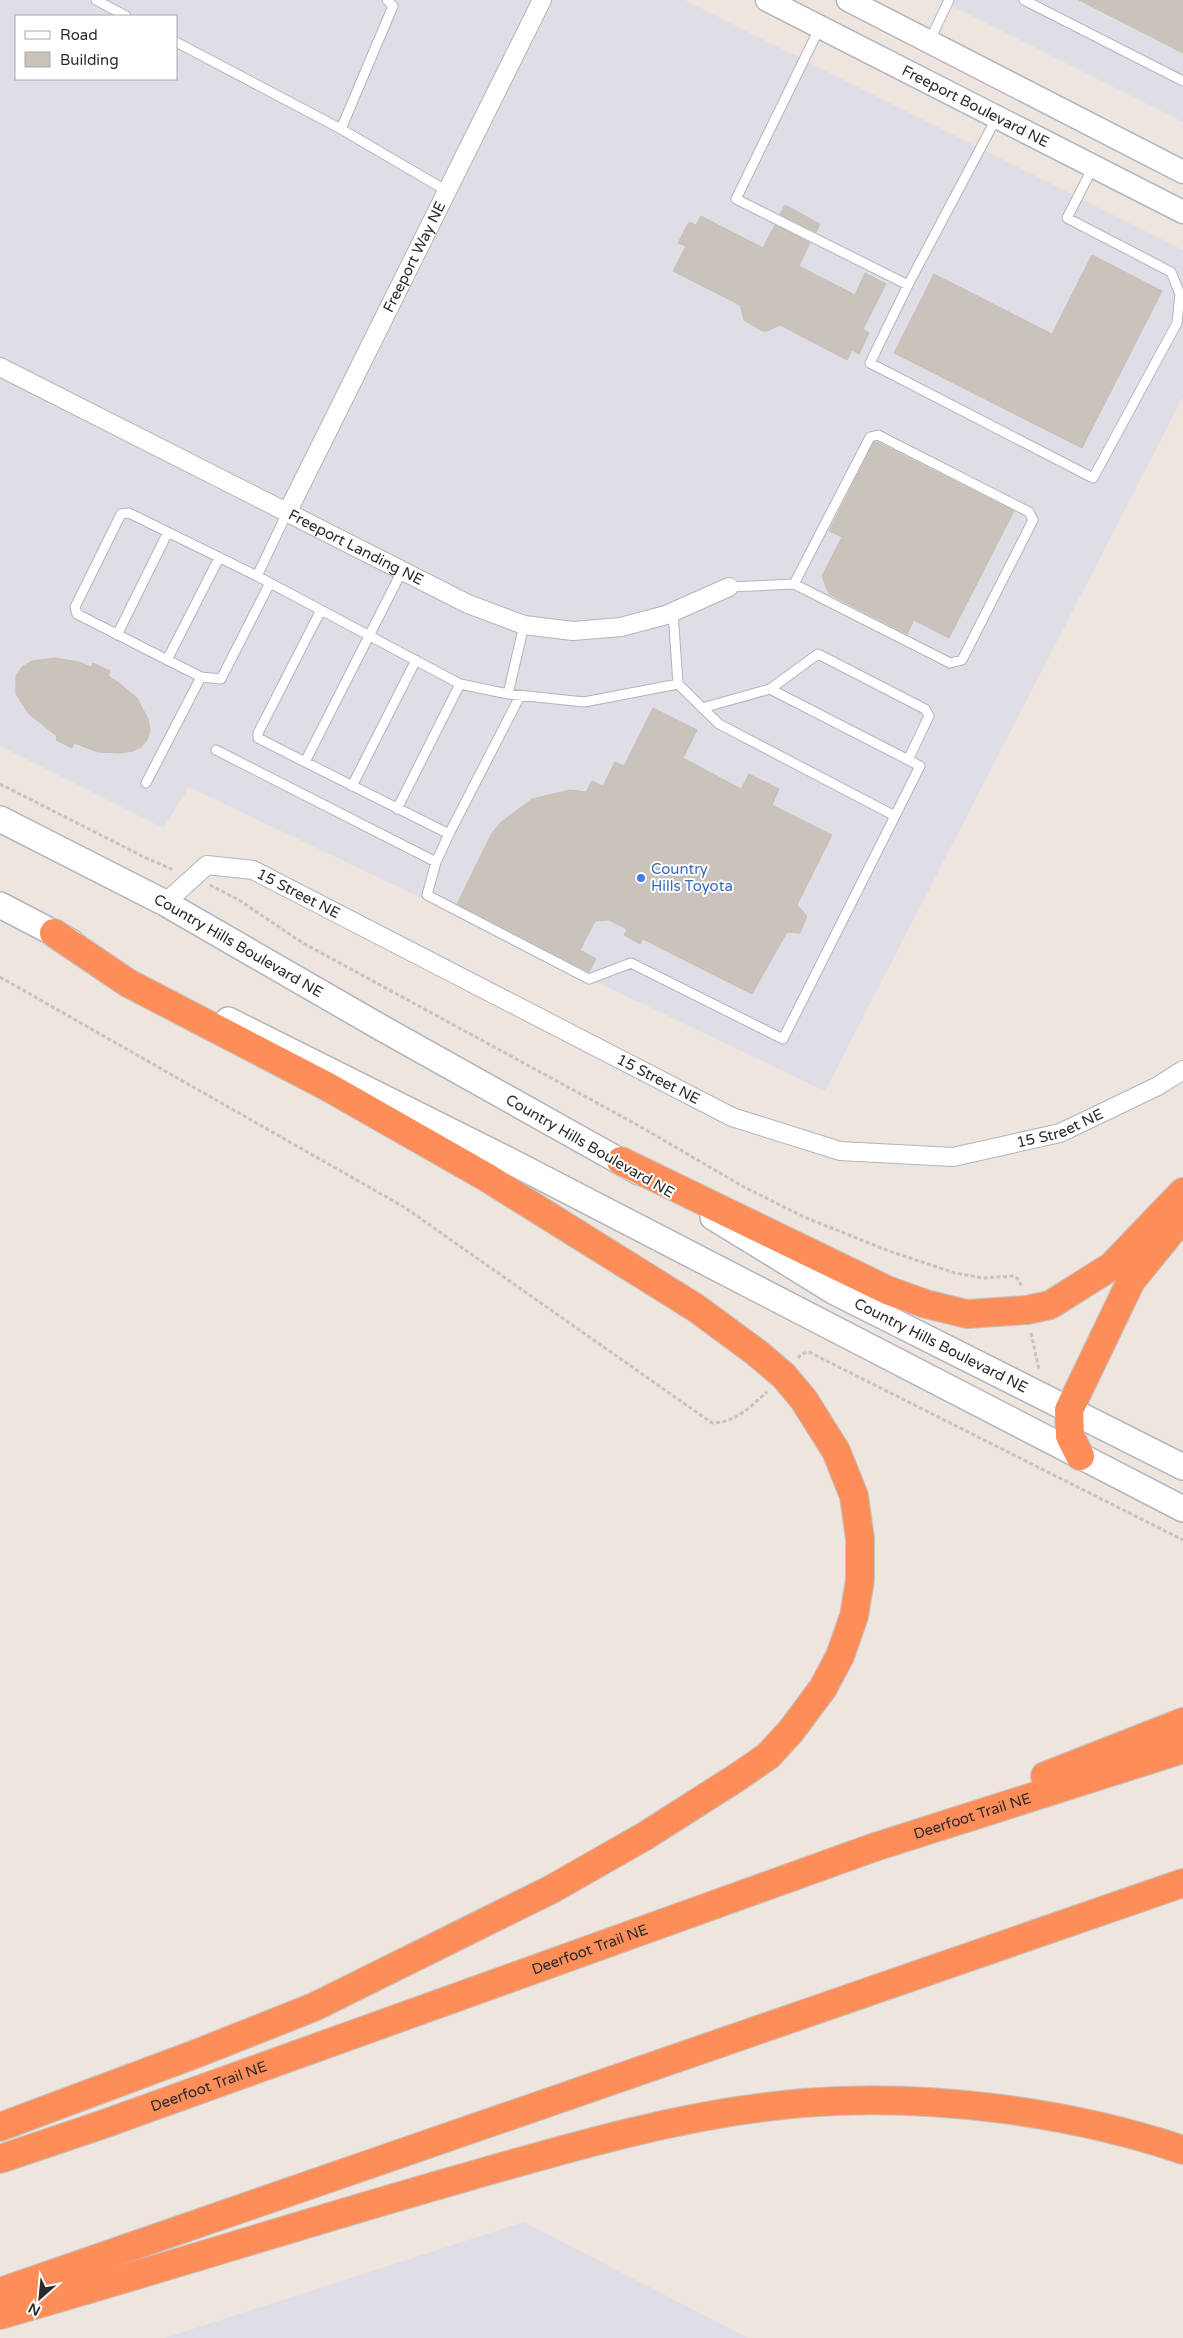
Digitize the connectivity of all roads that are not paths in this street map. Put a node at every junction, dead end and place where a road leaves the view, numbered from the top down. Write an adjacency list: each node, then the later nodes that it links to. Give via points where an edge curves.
1 (96, 0): 8 (lane)
2 (387, 0): 14 (lane, via 393,6)
3 (542, 0): 17 (street, Freeport Way NE)
4 (767, 0): 9 (street, Freeport Boulevard NE)
5 (848, 0): 10 (street)
6 (949, 0): 10 (lane)
7 (1024, 0): 12 (lane)
8 (124, 15)
9 (820, 27): 13 (street, Freeport Boulevard NE); 19 (lane, via 736,199)
10 (929, 42): 16 (street)
11 (178, 43): 14 (lane)
12 (1183, 80)
13 (998, 117): 15 (street, Freeport Boulevard NE); 19 (lane)
14 (341, 129): 17 (lane)
15 (1094, 166): 18 (street, Freeport Boulevard NE); 19 (lane, via 1067,218 1171,272 1180,294 1177,323 1093,478 870,363)
16 (1183, 172)
17 (447, 191): 21 (street, Freeport Way NE)
18 (1183, 212)
19 (908, 286)
20 (0, 367): 21 (street, Freeport Landing NE)
21 (287, 513): 24 (street, Freeport Landing NE); 25 (lane)
22 (168, 532): 23 (lane); 32 (lane); 32 (lane, via 129,513 121,514 75,607 77,614)
23 (219, 558): 25 (lane); 34 (lane)
24 (402, 571): 31 (street, Freeport Landing NE, via 468,604); 33 (lane)
25 (257, 576): 26 (lane)
26 (270, 583): 29 (lane); 36 (lane, via 221,680)
27 (794, 584): 27 (lane, via 870,437 878,435 1030,512 1033,520 962,660 950,663); 28 (lane)
28 (729, 587): 30 (street, Freeport Landing NE)
29 (321, 610): 33 (lane); 45 (lane, via 258,733 258,738)
30 (673, 612): 31 (street, Freeport Landing NE, via 621,627 592,630); 38 (lane)
31 (524, 625): 40 (lane)
32 (117, 634): 34 (lane)
33 (369, 636): 35 (lane); 45 (lane)
34 (167, 660): 36 (lane)
35 (416, 660): 37 (lane); 47 (lane)
36 (201, 677): 46 (lane)
37 (460, 684): 40 (lane); 48 (lane)
38 (678, 684): 41 (lane, via 584,702); 42 (lane)
39 (770, 689): 42 (lane); 44 (lane); 44 (lane, via 818,654 925,709 929,716)
40 (508, 694): 41 (lane)
41 (520, 696): 51 (lane)
42 (702, 708): 49 (lane, via 719,724)
43 (216, 750): 52 (lane)
44 (908, 760): 49 (lane, via 920,766)
45 (305, 762): 47 (lane)
46 (146, 783)
47 (352, 786): 48 (lane)
48 (397, 809): 51 (lane)
49 (895, 816): 52 (lane, via 783,1039 631,963 589,979 427,895)
50 (0, 819): 53 (main road, Country Hills Boulevard NE)
51 (449, 834): 52 (lane)
52 (436, 862)
53 (165, 903): 56 (street, 15 Street NE, via 207,865 252,870 732,1117 840,1151 953,1157 1060,1133 1158,1086); 57 (main road, Country Hills Boulevard NE)
54 (0, 905): 55 (main road)
55 (54, 933): 61 (main road, via 510,1162); 68 (highway, via 128,983 328,1088 486,1177 696,1308 784,1376 819,1421 836,1451 854,1496 860,1539 860,1580 854,1616 840,1656 823,1688 791,1731 768,1756 646,1836 552,1889 314,2007)
56 (1183, 1070)
57 (621, 1161): 58 (highway, via 887,1290 967,1314 1050,1305 1112,1266); 60 (main road, Country Hills Boulevard NE, via 835,1292)
58 (1183, 1192)
59 (1183, 1217): 60 (highway, via 1131,1281)
60 (1069, 1410): 61 (highway, via 1070,1436); 62 (main road, Country Hills Boulevard NE)
61 (1080, 1456): 63 (main road)
62 (1183, 1467)
63 (1183, 1509)
64 (1183, 1722): 66 (highway, via 1095,1755)
65 (1183, 1749): 66 (highway, Deerfoot Trail NE)
66 (875, 1847): 70 (highway, Deerfoot Trail NE)
67 (1183, 1883): 71 (highway)
68 (0, 2127)
69 (1183, 2150): 72 (highway, via 1058,2118 986,2108 880,2101 804,2103 714,2114 540,2156)
70 (0, 2159)
71 (0, 2292)
72 (0, 2315)

